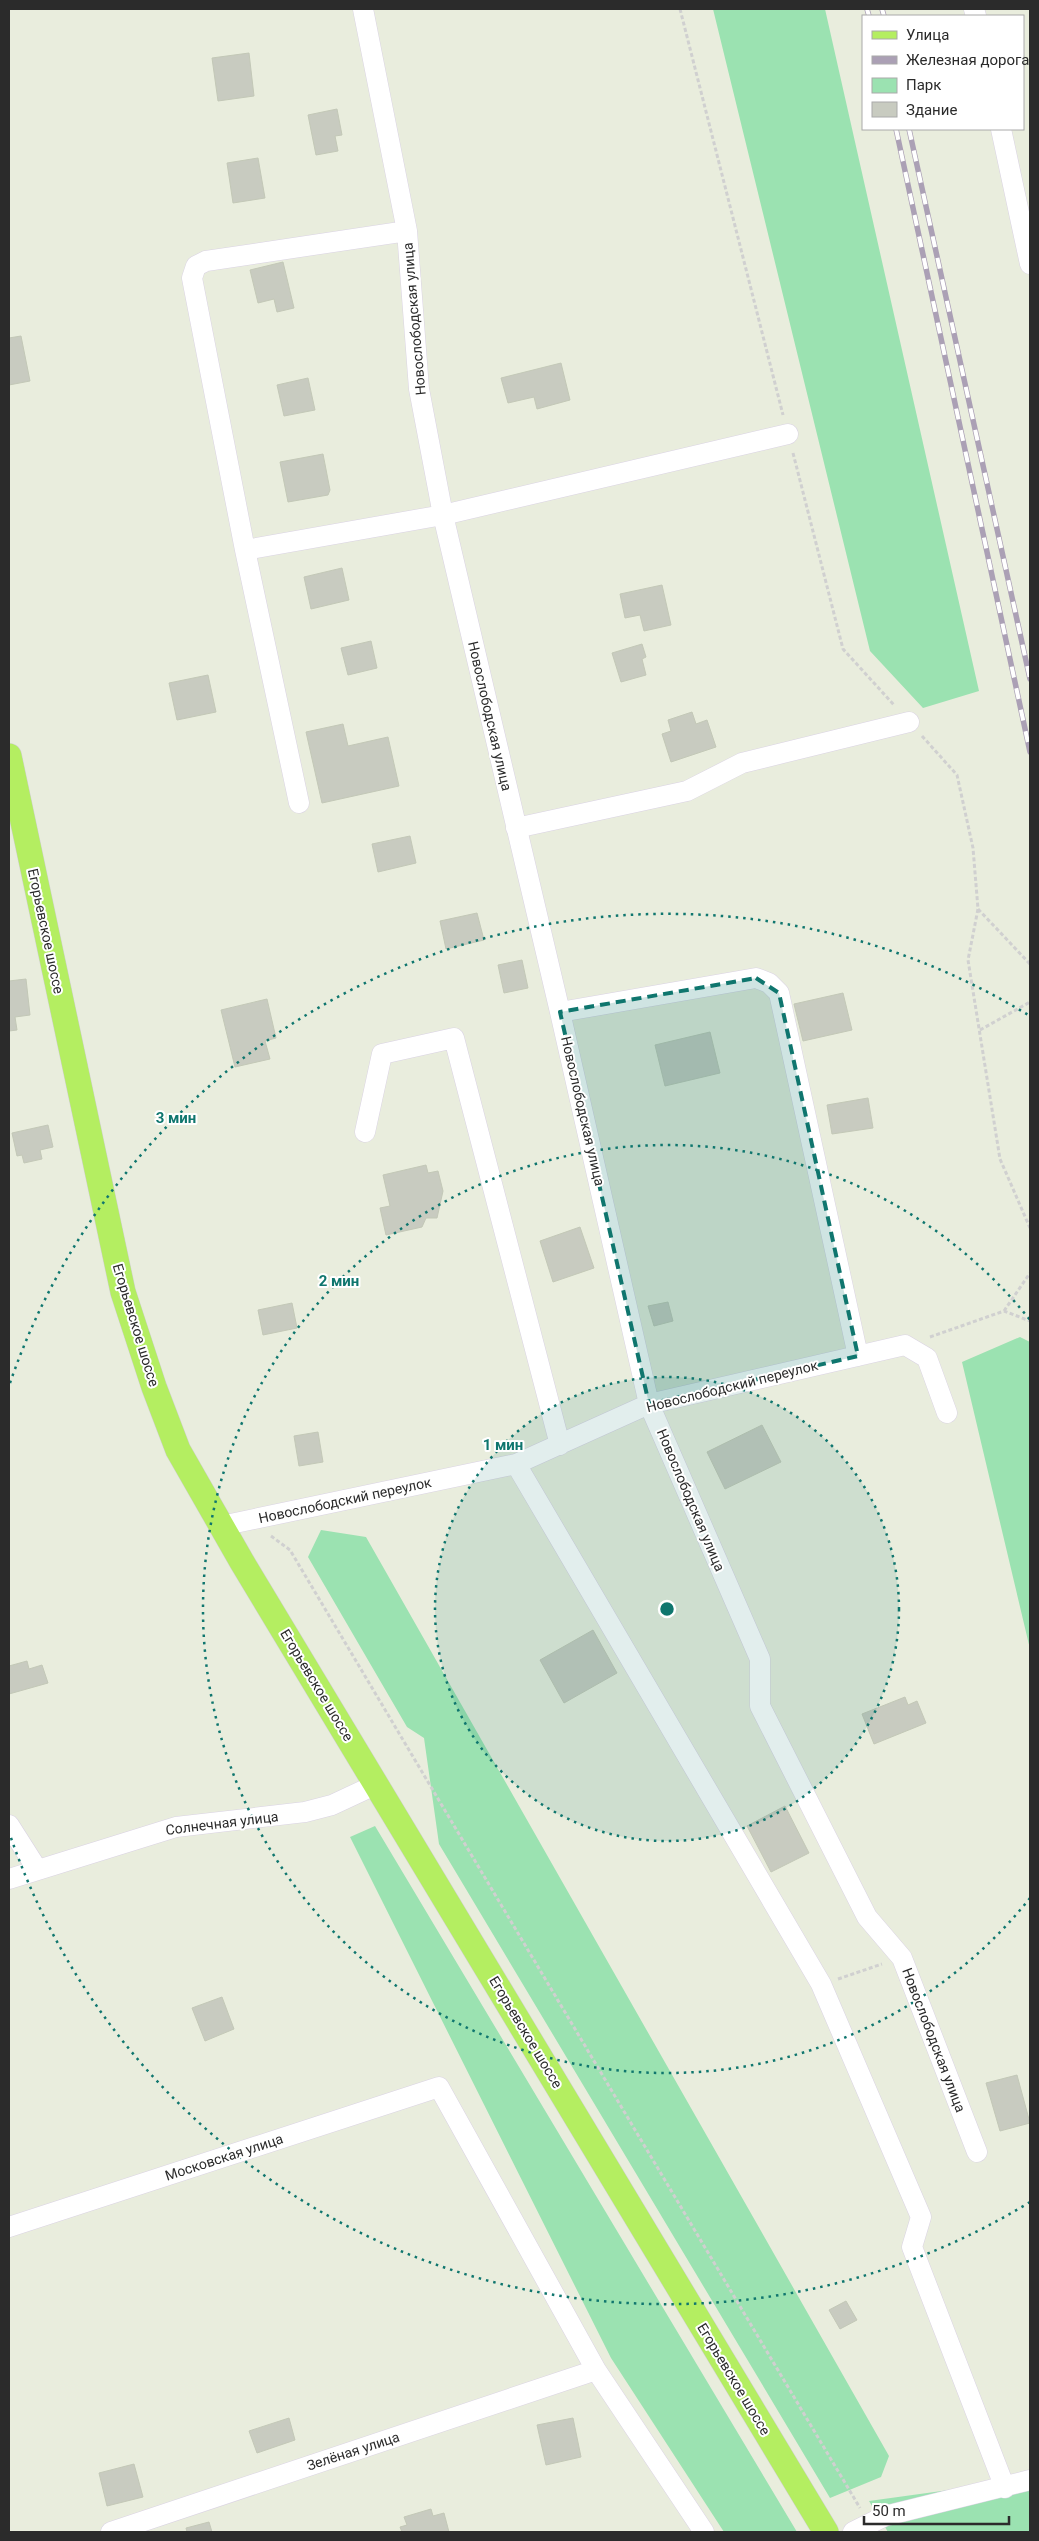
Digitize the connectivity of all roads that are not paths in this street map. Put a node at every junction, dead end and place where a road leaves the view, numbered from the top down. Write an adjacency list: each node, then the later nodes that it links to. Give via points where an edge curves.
1 (363, 9): 3 (street, Новослободская улица)
2 (1001, 130): 4 (street)
3 (407, 231): 6 (street, Новослободская улица, via 419,389); 7 (street, via 206,261 196,266 192,278)
4 (1030, 264)
5 (788, 434): 6 (street)
6 (443, 515): 7 (street); 11 (street, Новослободская улица)
7 (245, 550): 10 (street)
8 (906, 718): 11 (street, via 742,763 687,791)
9 (9, 756): 19 (main road, Егорьевское шоссе, via 122,1292 166,1422 192,1478)
10 (299, 803)
11 (516, 828): 12 (street, Новослободская улица)
12 (560, 1012): 14 (street, via 756,978 769,983 779,993); 15 (street, Новослободская улица)
13 (365, 1132): 17 (street, via 382,1054 454,1038)
14 (858, 1356): 15 (street, Новослободский переулок); 16 (street, Новослободский переулок, via 904,1345 927,1358)
15 (649, 1404): 17 (street, Новослободский переулок); 24 (street, Новослободская улица, via 760,1659 760,1706 866,1917 902,1958)
16 (948, 1413)
17 (560, 1446): 18 (street, Новослободский переулок)
18 (516, 1464): 19 (street, Новослободский переулок); 28 (street, via 821,1984 921,2217 912,2247)
19 (221, 1526): 20 (main road, Егорьевское шоссе)
20 (377, 1784): 22 (street, Солнечная улица, via 305,1812 176,1827); 32 (main road, Егорьевское шоссе)
21 (9, 1825): 22 (street)
22 (37, 1869): 23 (street, Солнечная улица)
23 (9, 1878)
24 (977, 2152)
25 (9, 2227): 26 (street, Московская улица, via 439,2087)
26 (596, 2370): 30 (street, Зелёная улица); 31 (street)
27 (1030, 2480): 28 (street)
28 (1005, 2488): 29 (street, via 885,2516)
29 (861, 2528)
30 (111, 2532)
31 (704, 2532)
32 (826, 2532)

